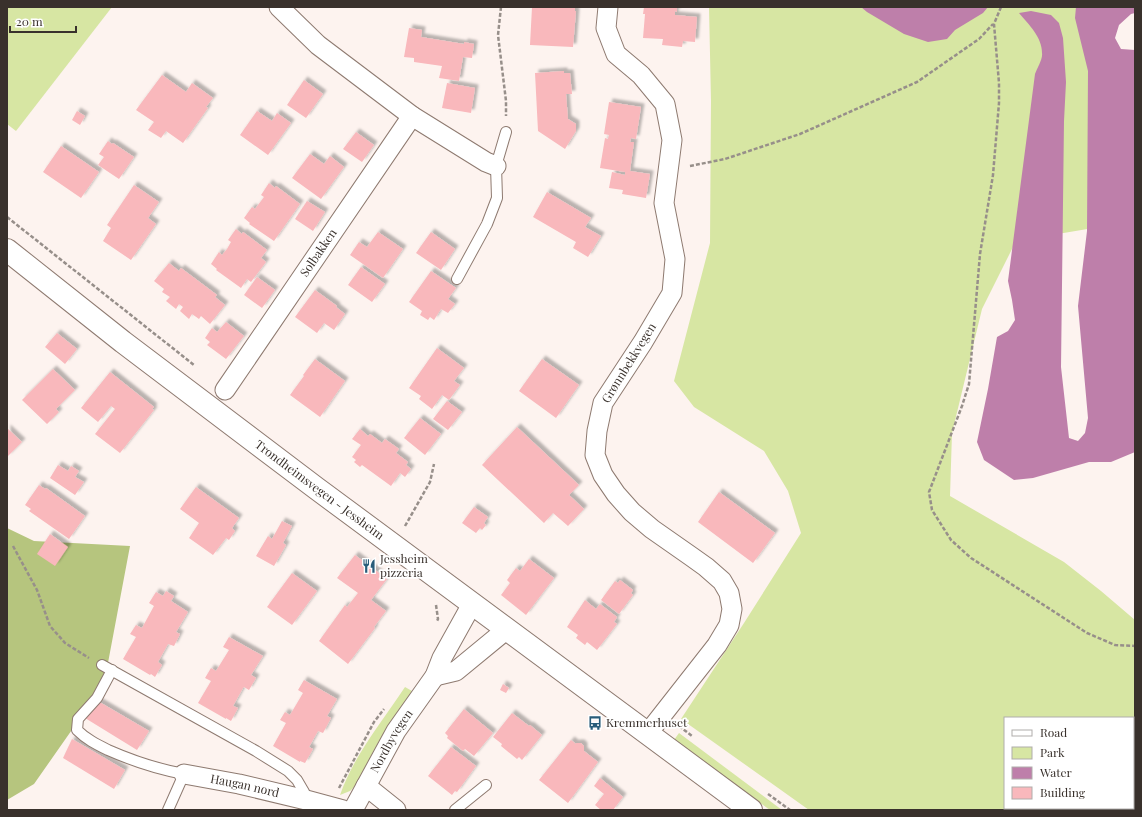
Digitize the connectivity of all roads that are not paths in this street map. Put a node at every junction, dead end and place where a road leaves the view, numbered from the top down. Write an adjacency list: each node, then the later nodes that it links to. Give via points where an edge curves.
1 (279, 7): 3 (street, via 318,45)
2 (608, 7): 14 (street, Grønnbekkvegen, via 606,28 616,54 641,75 665,104 672,140 664,203 675,259 672,293 603,403 595,455 603,475 632,512 722,581 729,593 732,609 729,625 717,645)
3 (412, 116): 5 (street); 8 (street, Solbakken)
4 (506, 132): 5 (lane)
5 (496, 166): 7 (lane, via 497,198 487,224)
6 (7, 250): 9 (main road, Trondheimsvegen - Jessheim, via 122,342)
7 (457, 279)
8 (225, 390)
9 (472, 604): 10 (main road, Trondheimsvegen - Jessheim); 13 (street, Nordbyvegen, via 442,658)
10 (506, 629): 13 (street, via 456,671); 14 (main road, Trondheimsvegen - Jessheim)
11 (102, 665): 12 (lane)
12 (112, 670): 15 (lane, via 97,698 78,718 77,730 84,738 122,756 162,770); 18 (lane, via 288,771 297,780)
13 (435, 676): 17 (street, Nordbyvegen, via 396,731)
14 (648, 734): 24 (main road, Trondheimsvegen - Jessheim)
15 (184, 774): 18 (street, Haugan nord); 19 (lane)
16 (486, 785): 23 (lane)
17 (366, 786): 21 (street, Nordbyvegen); 22 (street)
18 (306, 800): 20 (street, Haugan nord)
19 (168, 810)
20 (343, 810)
21 (354, 810)
22 (396, 810)
23 (455, 810)
24 (751, 810)

